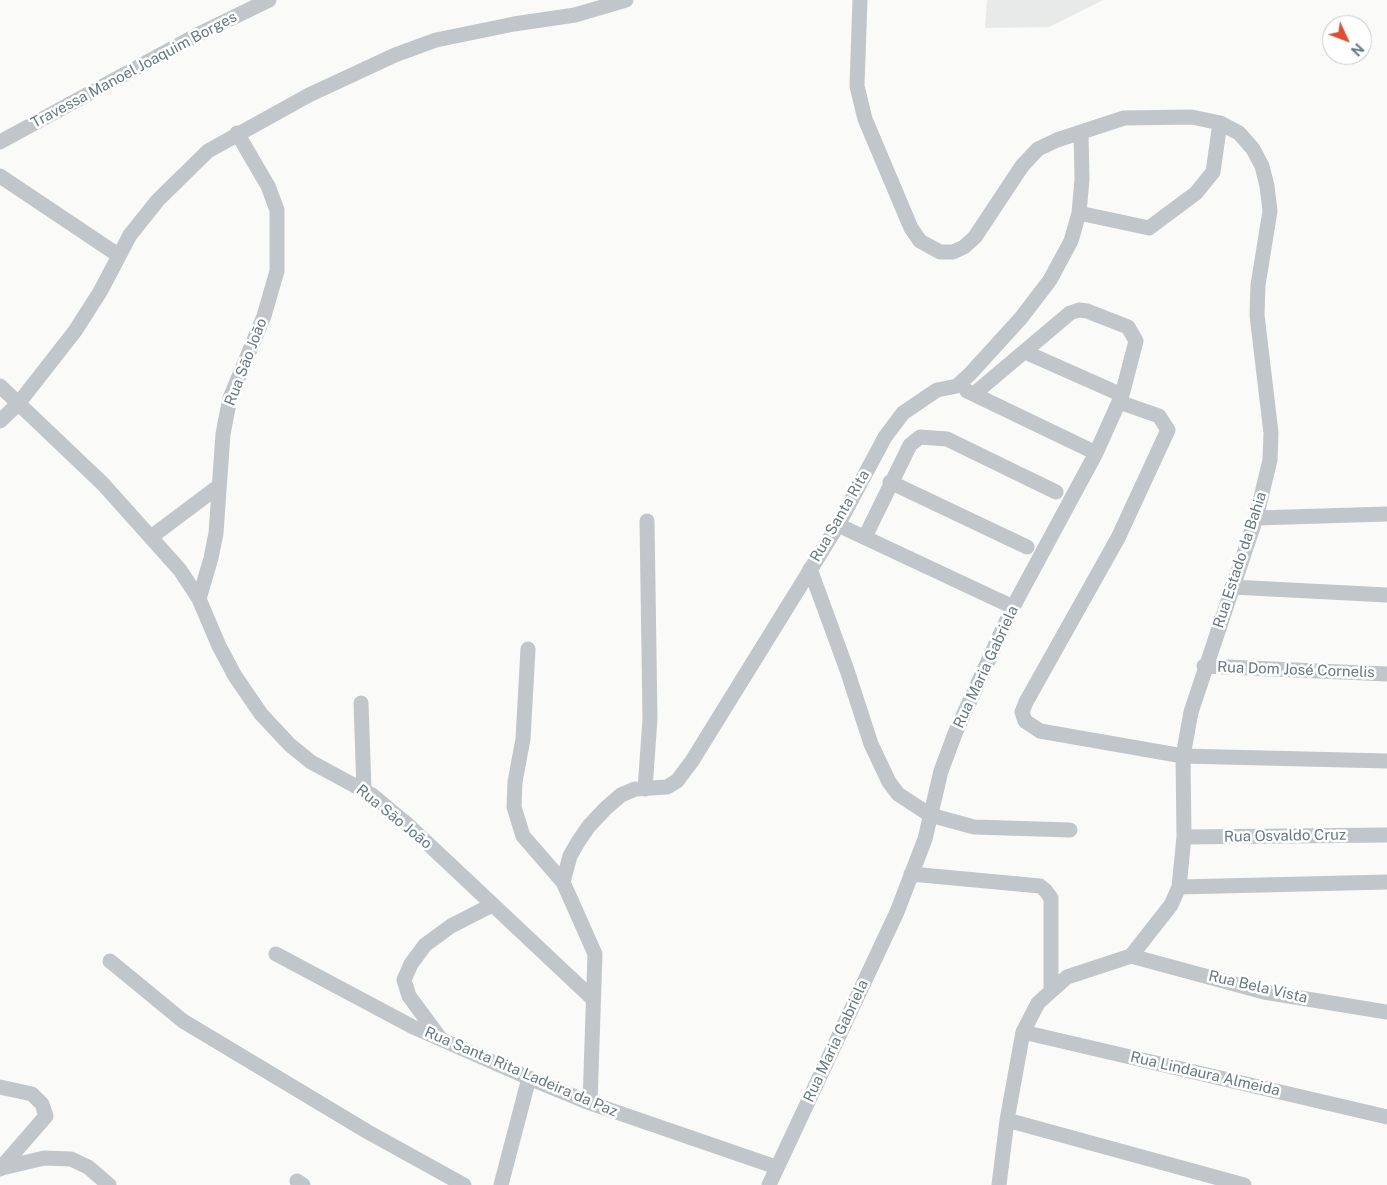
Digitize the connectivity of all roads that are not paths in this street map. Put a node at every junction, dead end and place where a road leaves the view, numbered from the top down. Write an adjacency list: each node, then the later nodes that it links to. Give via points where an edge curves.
1 (269, 0): 7 (street, Travessa Manoel Joaquim Borges, via 195,36)
2 (626, 0): 6 (street, via 575,15 436,40 309,95)
3 (860, 0): 5 (street, Rua Estado da Bahia, via 858,86 865,119 911,228 920,241 931,248 953,252 964,247 975,237 1022,166 1038,149)
4 (1220, 123): 5 (street, Rua Estado da Bahia, via 1192,116 1147,116 1124,118); 9 (street, via 1213,172 1196,194 1149,228); 23 (street, Rua Estado da Bahia, via 1239,133 1253,149 1268,186 1270,211 1258,285 1257,315 1271,433 1270,460)
5 (1081, 133): 9 (street, Rua Santa Rita)
6 (237, 134): 10 (street, via 208,151 158,200); 20 (street, Rua São João, via 268,186 277,210 277,271 264,316 230,398 222,434)
7 (0, 142)
8 (0, 176): 10 (street)
9 (1079, 213): 13 (street, Rua Santa Rita, via 1071,241 1050,280 1014,325)
10 (118, 255): 16 (street, via 100,292 74,331)
11 (1025, 352): 14 (street, Rua Maria Gabriela); 15 (street); 15 (street, Rua Maria Gabriela, via 1070,313 1079,310 1128,327 1136,341)
12 (0, 386): 16 (street, Rua São João)
13 (957, 386): 14 (street); 25 (street, Rua Santa Rita, via 937,390 903,413 885,437)
14 (974, 394): 18 (street)
15 (1121, 398): 18 (street, Rua Maria Gabriela); 38 (street, via 1159,416 1168,430 1118,538 1022,712 1025,721 1040,730)
16 (18, 404): 17 (street); 26 (street, Rua São João, via 73,454)
17 (0, 421)
18 (1096, 453): 33 (street, Rua Maria Gabriela)
19 (890, 482): 21 (street, via 910,445 920,437 947,439); 27 (street); 28 (street)
20 (219, 486): 26 (street); 32 (street, Rua São João, via 213,550)
21 (1056, 492)
22 (1387, 514): 23 (street)
23 (1256, 518): 30 (street, Rua Estado da Bahia)
24 (646, 521): 40 (street, via 650,719)
25 (838, 525): 27 (street); 29 (street, Rua Santa Rita)
26 (151, 537): 32 (street, Rua São João, via 180,570)
27 (865, 537): 33 (street)
28 (1027, 546)
29 (810, 569): 40 (street, Rua Santa Rita, via 692,761 667,787); 42 (street, via 871,744 889,782 898,794)
30 (1232, 587): 31 (street); 35 (street, Rua Estado da Bahia)
31 (1387, 595)
32 (199, 599): 41 (street, Rua São João, via 219,646 261,714 311,762)
33 (1014, 607): 42 (street, Rua Maria Gabriela, via 956,731 941,771)
34 (528, 649): 47 (street, via 523,739 514,807 523,836)
35 (1204, 666): 36 (street, Rua Dom José Cornelis); 38 (street, Rua Estado da Bahia)
36 (1387, 674)
37 (361, 703): 41 (street)
38 (1183, 756): 39 (street); 45 (street, Rua Estado da Bahia)
39 (1387, 761)
40 (645, 789): 47 (street, Rua Santa Rita, via 621,795 589,826 570,856)
41 (364, 790): 50 (street, Rua São João, via 408,824)
42 (930, 815): 43 (street, via 974,828); 46 (street, Rua Maria Gabriela, via 925,839)
43 (1070, 830)
44 (1387, 835): 45 (street, Rua Osvaldo Cruz)
45 (1184, 837): 49 (street, Rua Estado da Bahia)
46 (911, 874): 54 (street, via 1040,886 1045,890 1051,898); 64 (street, Rua Maria Gabriela, via 897,912)
47 (563, 882): 55 (street, via 595,954)
48 (1387, 882): 49 (street)
49 (1179, 886): 52 (street, Rua Estado da Bahia, via 1162,919)
50 (492, 905): 55 (street, Rua São João); 58 (street, via 451,926 425,945 404,980 409,996)
51 (276, 954): 58 (street, Rua Santa Rita Ladeira da Paz)
52 (1131, 956): 54 (street, via 1067,977); 56 (street, Rua Bela Vista, via 1264,992)
53 (110, 961): 67 (street, via 192,1026 368,1132)
54 (1051, 989): 57 (street, via 1038,1003)
55 (593, 999): 61 (street)
56 (1387, 1012)
57 (1024, 1032): 62 (street, Rua Lindaura Almeida); 63 (street)
58 (441, 1040): 59 (street, Rua Santa Rita Ladeira da Paz)
59 (529, 1078): 61 (street, Rua Santa Rita Ladeira da Paz); 68 (street)
60 (0, 1087): 65 (street, via 32,1094 42,1104 46,1116)
61 (590, 1104): 64 (street, Rua Santa Rita Ladeira da Paz)
62 (1387, 1117)
63 (1007, 1120): 70 (street); 71 (street)
64 (776, 1167): 69 (street, Rua Maria Gabriela)
65 (1, 1169): 66 (street, via 44,1158 71,1159 88,1167)
66 (108, 1185)
67 (464, 1185)
68 (500, 1185)
69 (769, 1185)
70 (999, 1185)
71 (1244, 1185)

